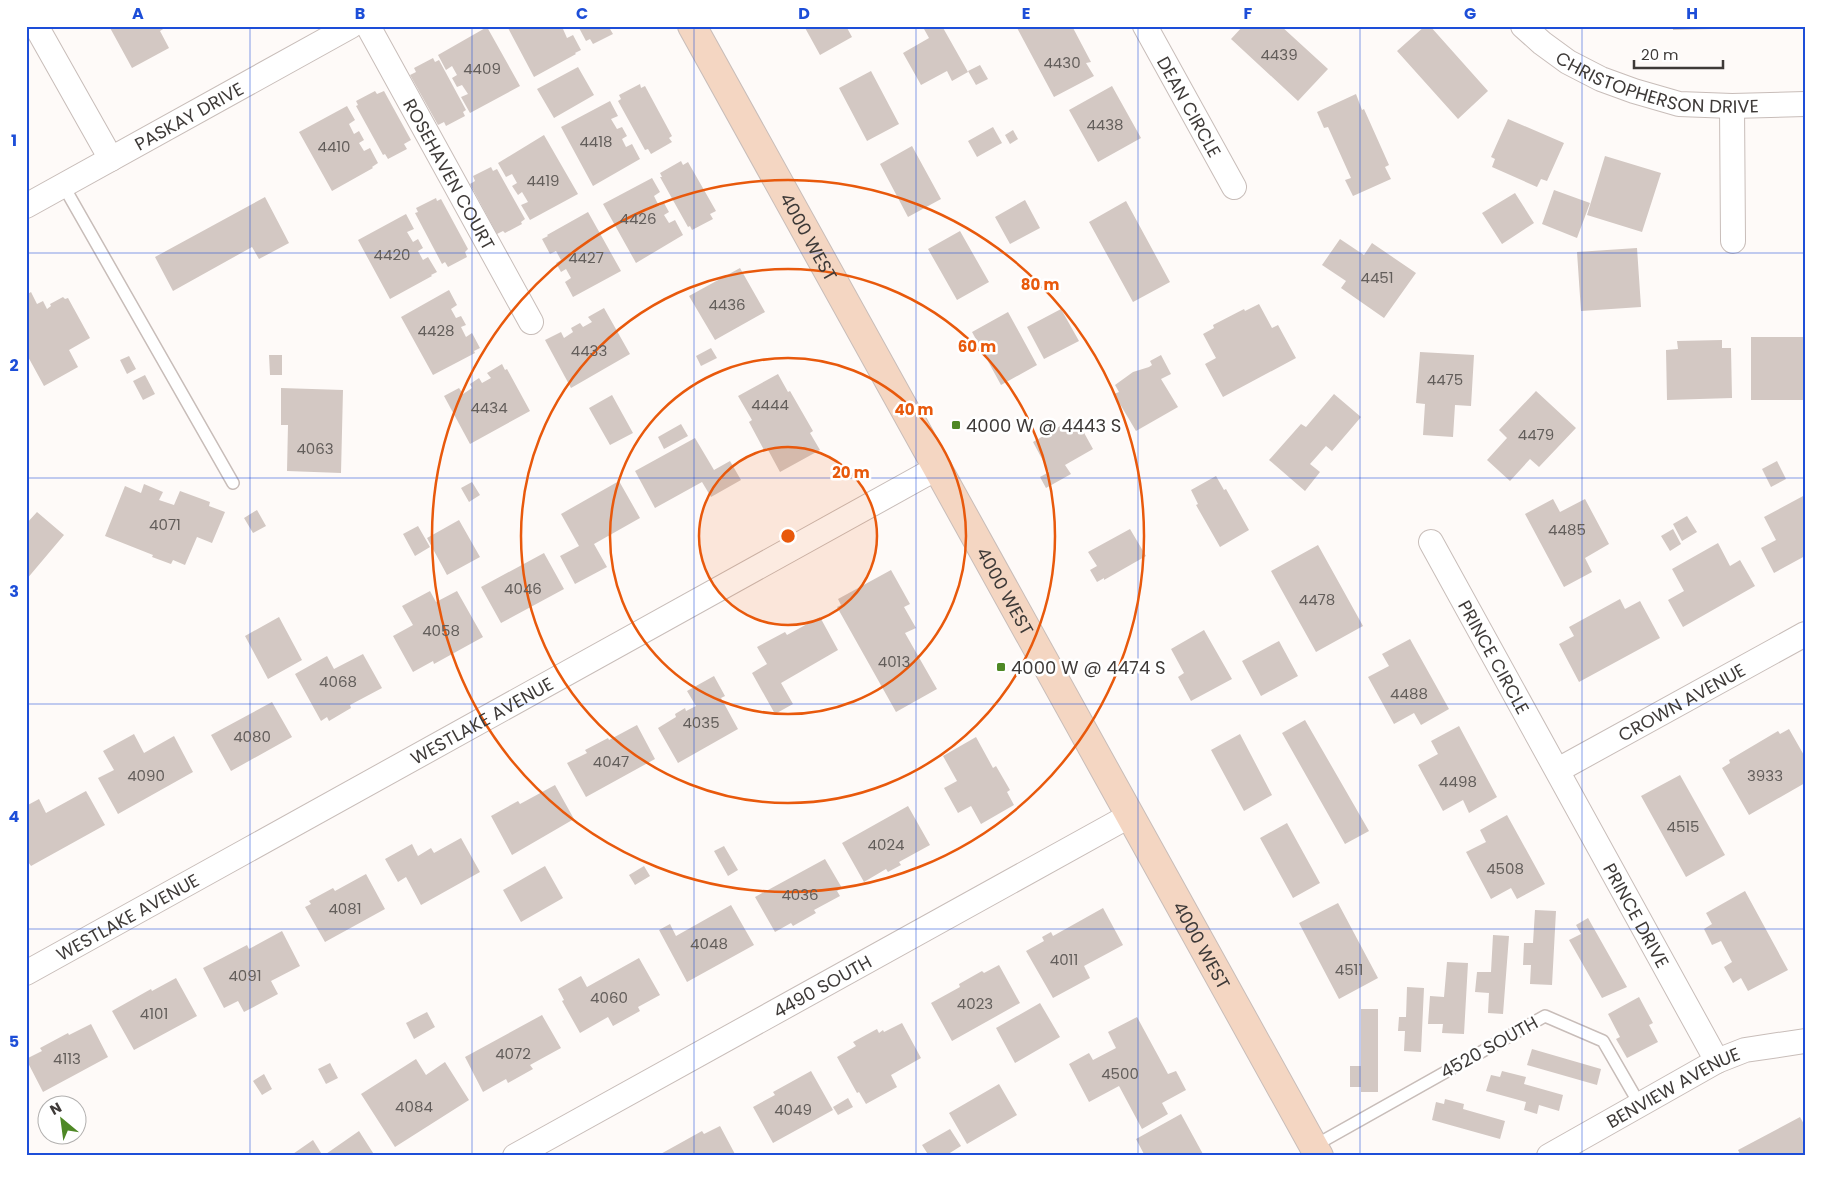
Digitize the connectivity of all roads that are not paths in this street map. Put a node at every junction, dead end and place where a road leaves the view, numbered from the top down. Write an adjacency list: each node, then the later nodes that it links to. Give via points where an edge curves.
1 (36, 26): 9 (street)
2 (351, 26): 9 (street, PASKAY DRIVE)
3 (368, 26): 14 (street, ROSEHAVEN COURT)
4 (692, 26): 15 (street, 4000 WEST)
5 (1145, 26): 11 (street, DEAN CIRCLE)
6 (1523, 26): 8 (street, CHRISTOPHERSON DRIVE, via 1568,62 1601,79 1680,104)
7 (1805, 104): 8 (street, CHRISTOPHERSON DRIVE)
8 (1732, 106): 13 (street)
9 (111, 159): 10 (street, PASKAY DRIVE)
10 (63, 185): 12 (street, PASKAY DRIVE); 16 (lane)
11 (1234, 187)
12 (26, 206)
13 (1733, 241)
14 (531, 322)
15 (937, 468): 20 (street, 4000 WEST); 21 (street, WESTLAKE AVENUE)
16 (233, 483)
17 (1431, 542): 19 (street, PRINCE CIRCLE)
18 (1805, 634): 19 (street, CROWN AVENUE)
19 (1558, 770): 23 (street, PRINCE DRIVE)
20 (1129, 816): 25 (street, 4000 WEST); 26 (street, 4490 SOUTH)
21 (26, 973)
22 (1805, 1040): 23 (street, BENVIEW AVENUE, via 1745,1050)
23 (1717, 1060): 24 (street, BENVIEW AVENUE)
24 (1640, 1105): 25 (lane, 4520 SOUTH, via 1603,1041 1545,1016); 27 (street, BENVIEW AVENUE)
25 (1316, 1151)
26 (515, 1156)
27 (1549, 1156)

